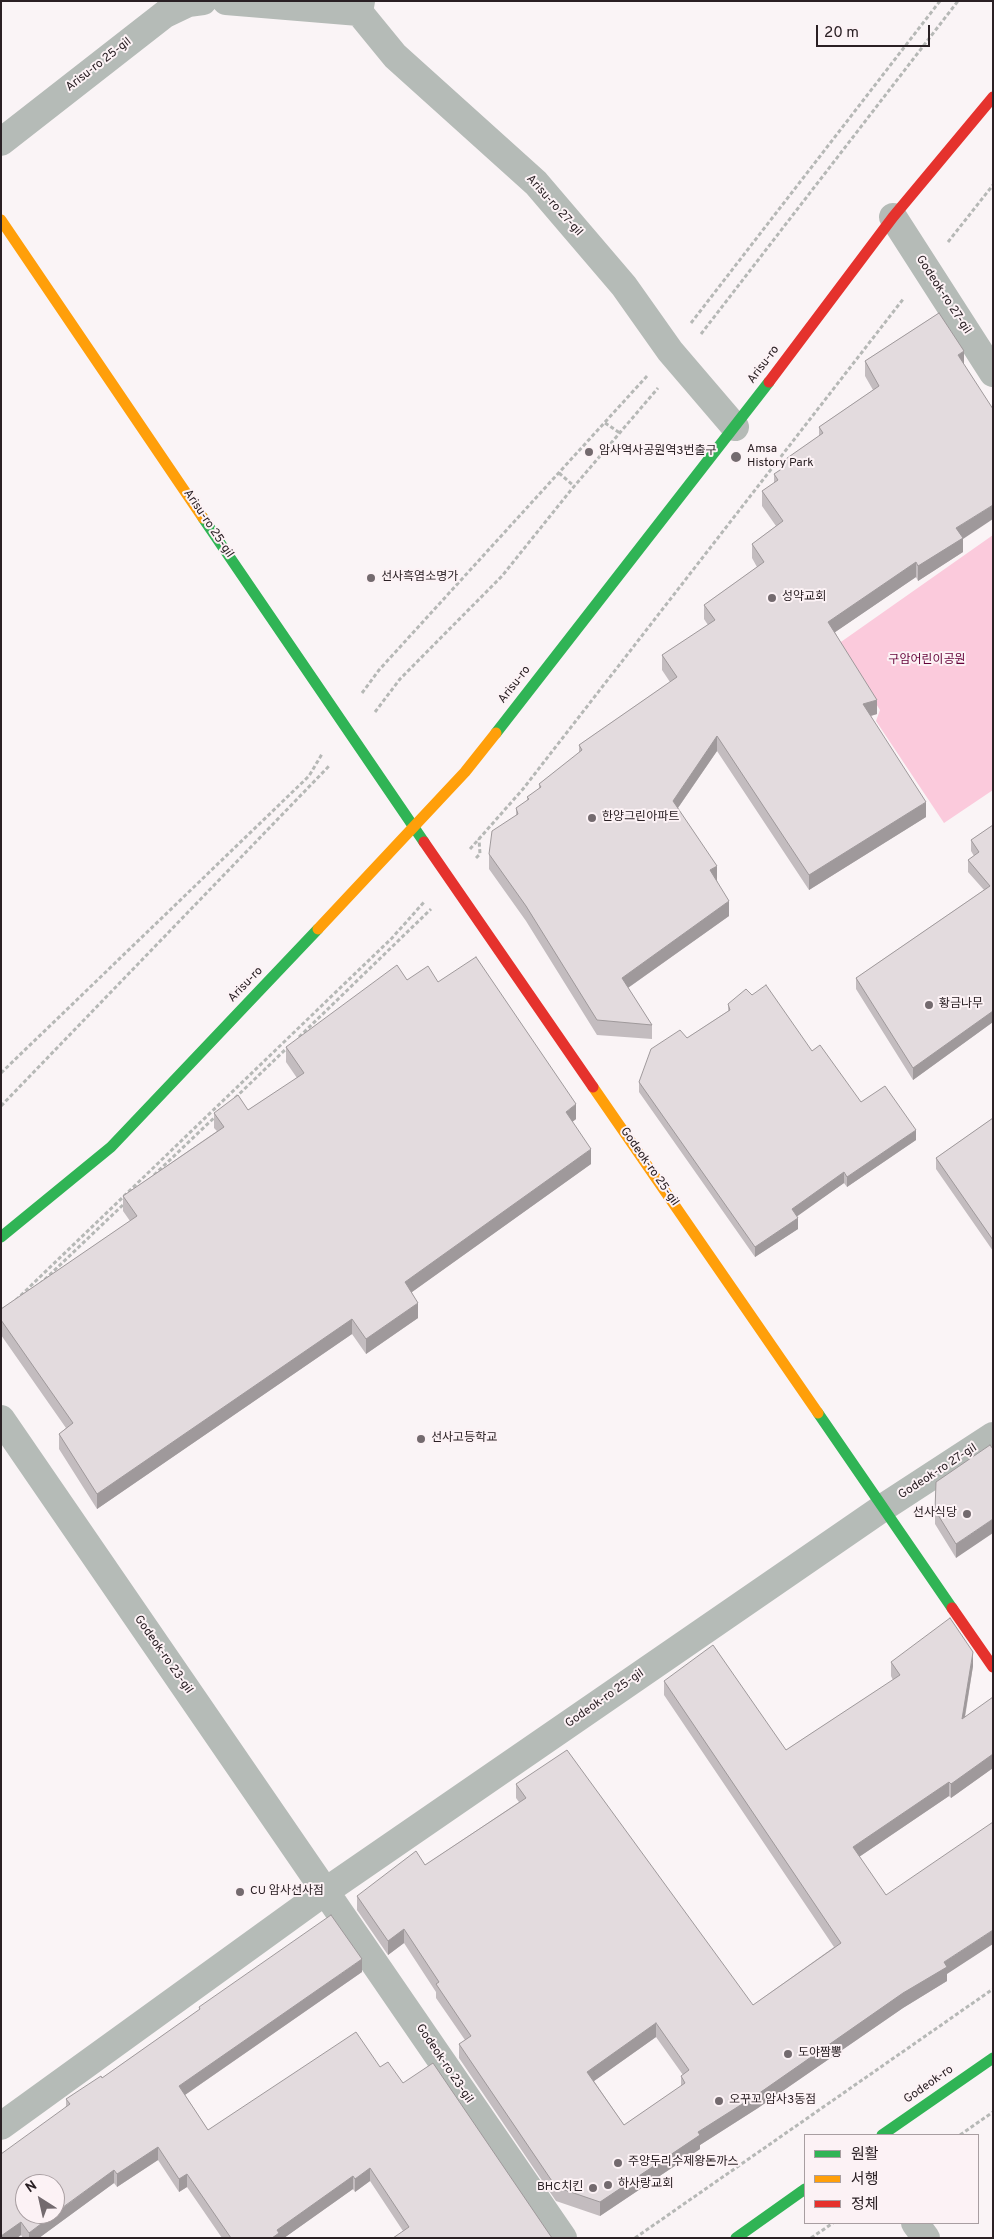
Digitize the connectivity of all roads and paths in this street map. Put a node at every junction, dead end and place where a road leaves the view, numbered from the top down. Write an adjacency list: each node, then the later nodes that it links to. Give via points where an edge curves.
1 (204, 1): 7 (street, Arisu-ro 25-gil, via 188,3 165,14)
2 (226, 1): 5 (street)
3 (940, 1): 12 (path)
4 (958, 1): 12 (path)
5 (360, 7): 12 (street, Arisu-ro 27-gil, via 395,56 536,184 624,286)
6 (993, 97): 9 (street, Arisu-ro)
7 (1, 142)
8 (993, 186): 11 (path)
9 (893, 217): 11 (street, Godeok-ro 27-gil); 15 (street, Arisu-ro)
10 (1, 220): 19 (street, Arisu-ro 25-gil)
11 (927, 269): 13 (street, Godeok-ro 27-gil); 22 (path, via 523,789)
12 (674, 356): 14 (path); 15 (street, Arisu-ro 27-gil); 16 (path)
13 (993, 373)
14 (605, 423): 16 (path); 17 (path)
15 (735, 427): 21 (street, Arisu-ro, via 480,752)
16 (620, 433): 18 (path)
17 (559, 473): 18 (path); 19 (path, via 379,670)
18 (575, 486): 20 (path, via 502,576 400,678)
19 (342, 720): 20 (street, Arisu-ro 25-gil); 26 (path, via 309,776)
20 (354, 740): 21 (street, Arisu-ro 25-gil); 28 (path)
21 (415, 827): 23 (street, Godeok-ro 25-gil); 32 (street, Arisu-ro, via 111,1147)
22 (480, 839): 23 (path); 23 (path, via 480,854)
23 (451, 879): 24 (path, via 419,922); 33 (path); 37 (street, Godeok-ro 25-gil)
24 (298, 1038)
25 (291, 1045): 27 (path)
26 (1, 1073)
27 (234, 1099)
28 (1, 1106)
29 (219, 1113): 30 (path)
30 (148, 1181)
31 (126, 1201): 34 (path)
32 (1, 1237)
33 (16, 1300)
34 (15, 1307)
35 (1, 1419): 39 (street, Godeok-ro 23-gil)
36 (993, 1436): 37 (street, Godeok-ro 27-gil)
37 (884, 1507): 38 (street, Godeok-ro 25-gil); 39 (street, Godeok-ro 25-gil)
38 (993, 1667)
39 (326, 1891): 43 (street); 49 (street, Godeok-ro 23-gil)
40 (993, 1989): 50 (path)
41 (993, 2058): 44 (street, Godeok-ro)
42 (993, 2112): 45 (path)
43 (1, 2126)
44 (883, 2134)
45 (961, 2134)
46 (804, 2190): 51 (street)
47 (832, 2224): 52 (path)
48 (916, 2224): 53 (street)
49 (563, 2238)
50 (635, 2238)
51 (736, 2238)
52 (811, 2238)
53 (926, 2238)

